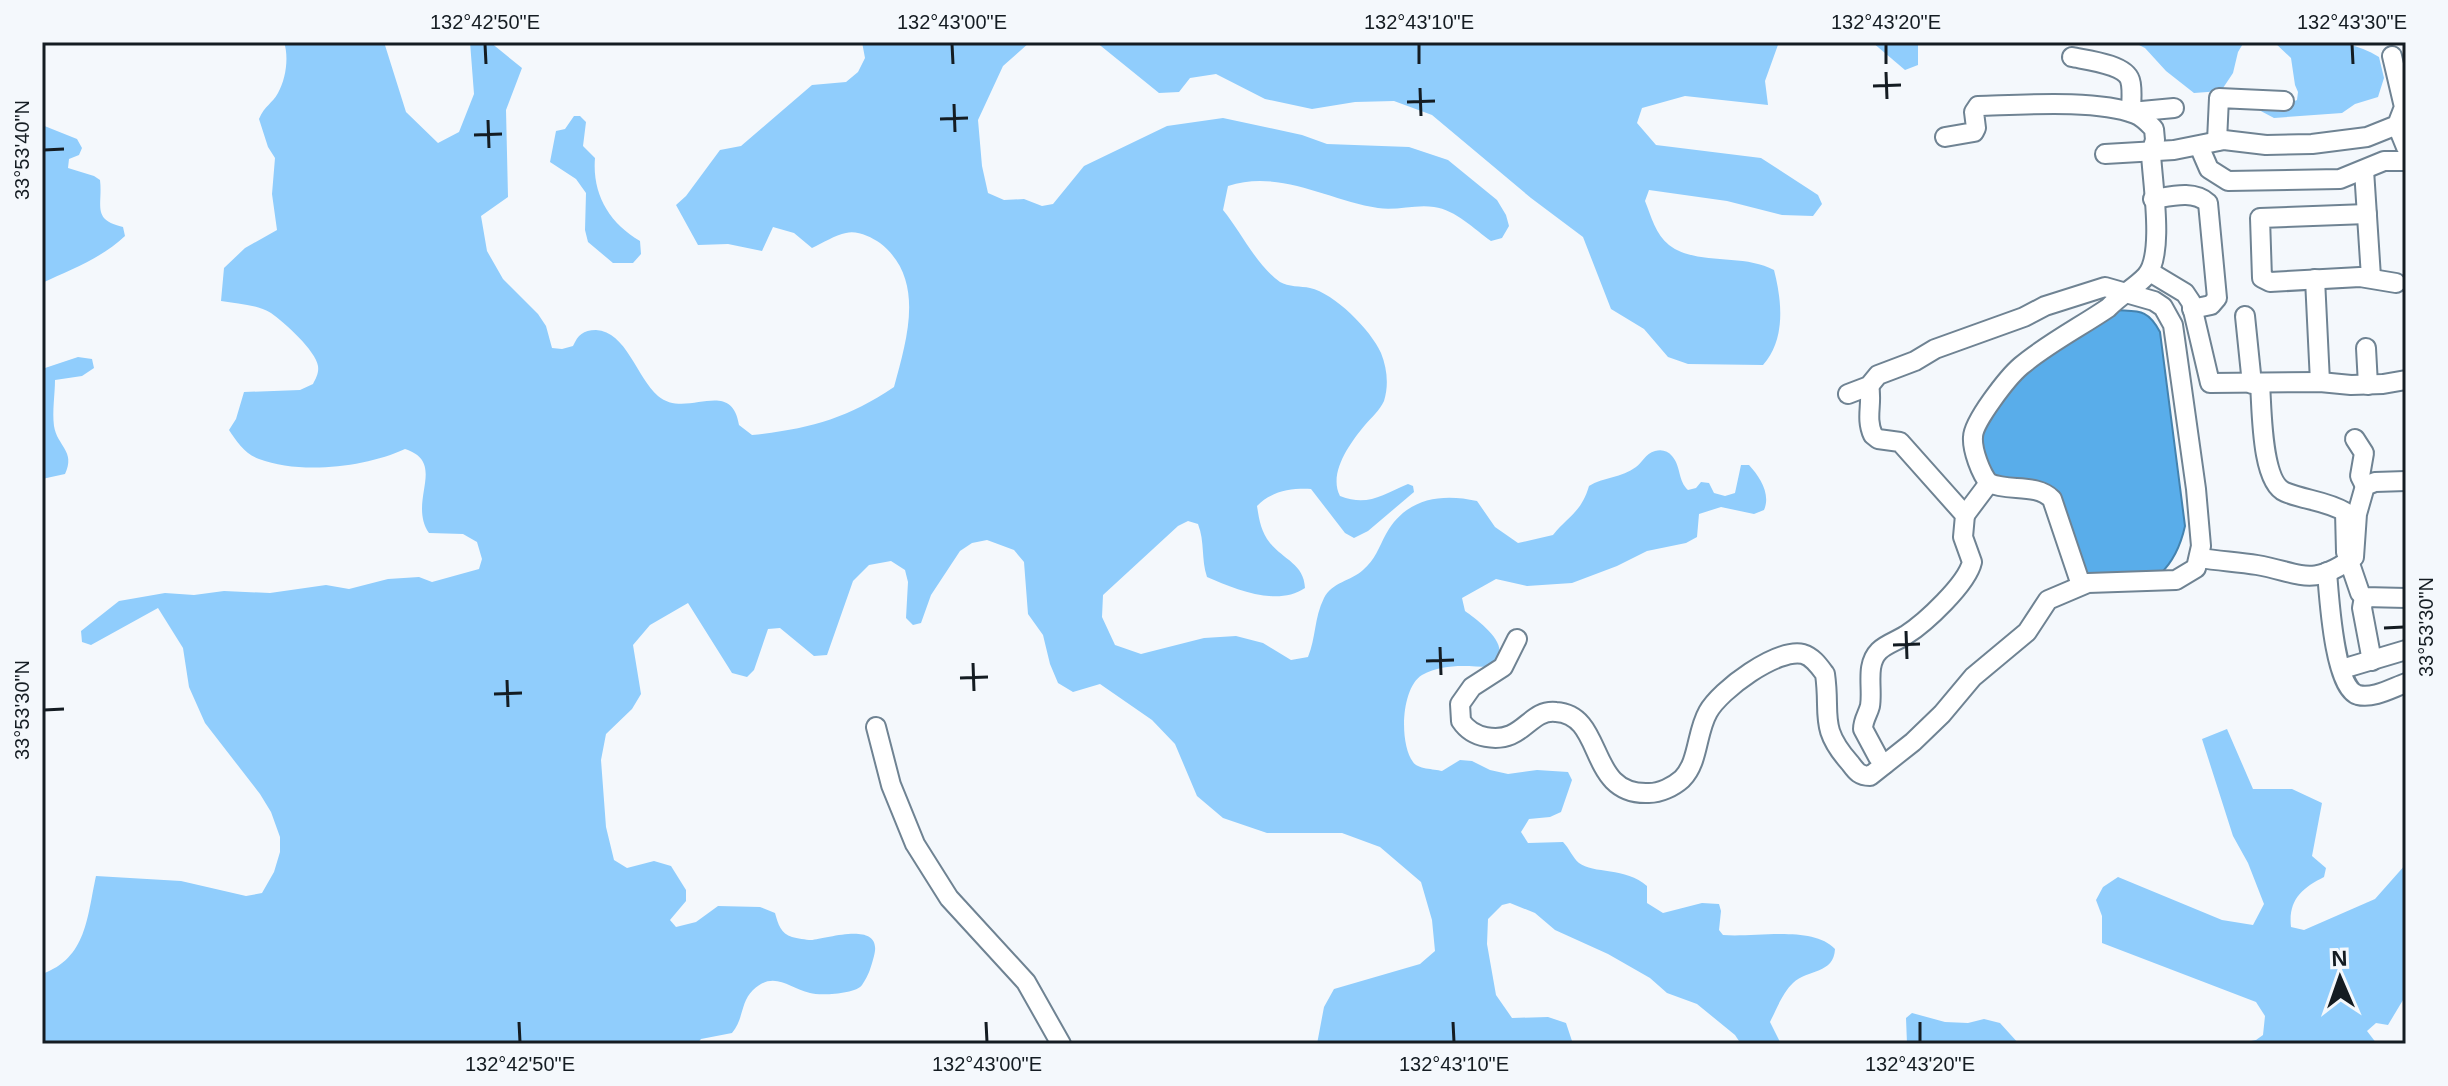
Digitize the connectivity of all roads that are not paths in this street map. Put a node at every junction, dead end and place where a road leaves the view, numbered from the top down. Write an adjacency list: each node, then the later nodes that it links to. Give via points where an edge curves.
1 (2392, 56): 6 (street, via 2404,107)
2 (2072, 57): 5 (street, via 2126,73)
3 (2284, 101): 8 (street, via 2219,98)
4 (2174, 108): 5 (street)
5 (2131, 112): 7 (street, via 2057,104 1978,106 1974,132); 10 (street, via 2154,129)
6 (2397, 125): 8 (street, via 2367,137 2312,144); 9 (street)
7 (1945, 137)
8 (2208, 143): 10 (street); 13 (street, via 2209,169 2228,181 2331,180)
9 (2406, 147)
10 (2151, 153): 11 (street); 14 (street)
11 (2105, 154)
12 (2406, 161): 13 (street, via 2384,161)
13 (2364, 170): 15 (street)
14 (2153, 199): 16 (street, via 2156,245); 21 (street, via 2190,195 2208,203 2217,298)
15 (2367, 214): 17 (street); 18 (street, via 2260,218 2262,278 2270,291)
16 (2150, 272): 20 (street); 21 (street, via 2185,293)
17 (2371, 277): 18 (street); 19 (street)
18 (2315, 279): 25 (street)
19 (2396, 283)
20 (2125, 291): 28 (street, via 2097,289 2045,306 1935,349 1878,375); 32 (street, via 2022,365 2006,383 1973,438); 35 (street, via 2163,307 2173,325)
21 (2192, 309): 26 (street, via 2210,383)
22 (2245, 316): 26 (street)
23 (2365, 348): 27 (street)
24 (2406, 380): 27 (street)
25 (2320, 382): 26 (street); 27 (street)
26 (2256, 384): 36 (street, via 2269,492 2345,512)
27 (2368, 385)
28 (1869, 386): 29 (street); 34 (street, via 1873,435 1900,442)
29 (1848, 394)
30 (2355, 439): 33 (street, via 2364,453 2360,476)
31 (2406, 481): 33 (street)
32 (1989, 483): 34 (street); 38 (street, via 2038,491 2052,499)
33 (2365, 486): 36 (street, via 2354,557)
34 (1965, 515): 47 (street, via 1963,537 1972,562 1966,576 1917,626 1880,650 1871,667 1863,729)
35 (2200, 558): 37 (street, via 2299,576); 38 (street, via 2192,573 2176,580)
36 (2348, 561): 37 (street); 39 (street)
37 (2327, 572): 44 (street)
38 (2081, 585): 47 (street, via 2048,600 2027,632 1981,669 1933,724)
39 (2364, 597): 40 (street); 43 (street)
40 (2406, 598)
41 (1517, 639): 47 (street, via 1503,667 1465,695 1461,721 1478,735 1498,738 1520,732 1545,713 1569,714 1586,728 1608,775 1633,792 1663,791 1682,778 1717,698 1785,655 1811,658 1825,674 1825,715 1837,749 1864,776)
42 (2406, 650): 43 (street)
43 (2372, 661): 44 (street)
44 (2342, 669): 45 (street, via 2354,694)
45 (2406, 683)
46 (876, 727): 48 (street, via 891,785 915,844 949,898 1026,982)
47 (1885, 764)
48 (1061, 1044)

